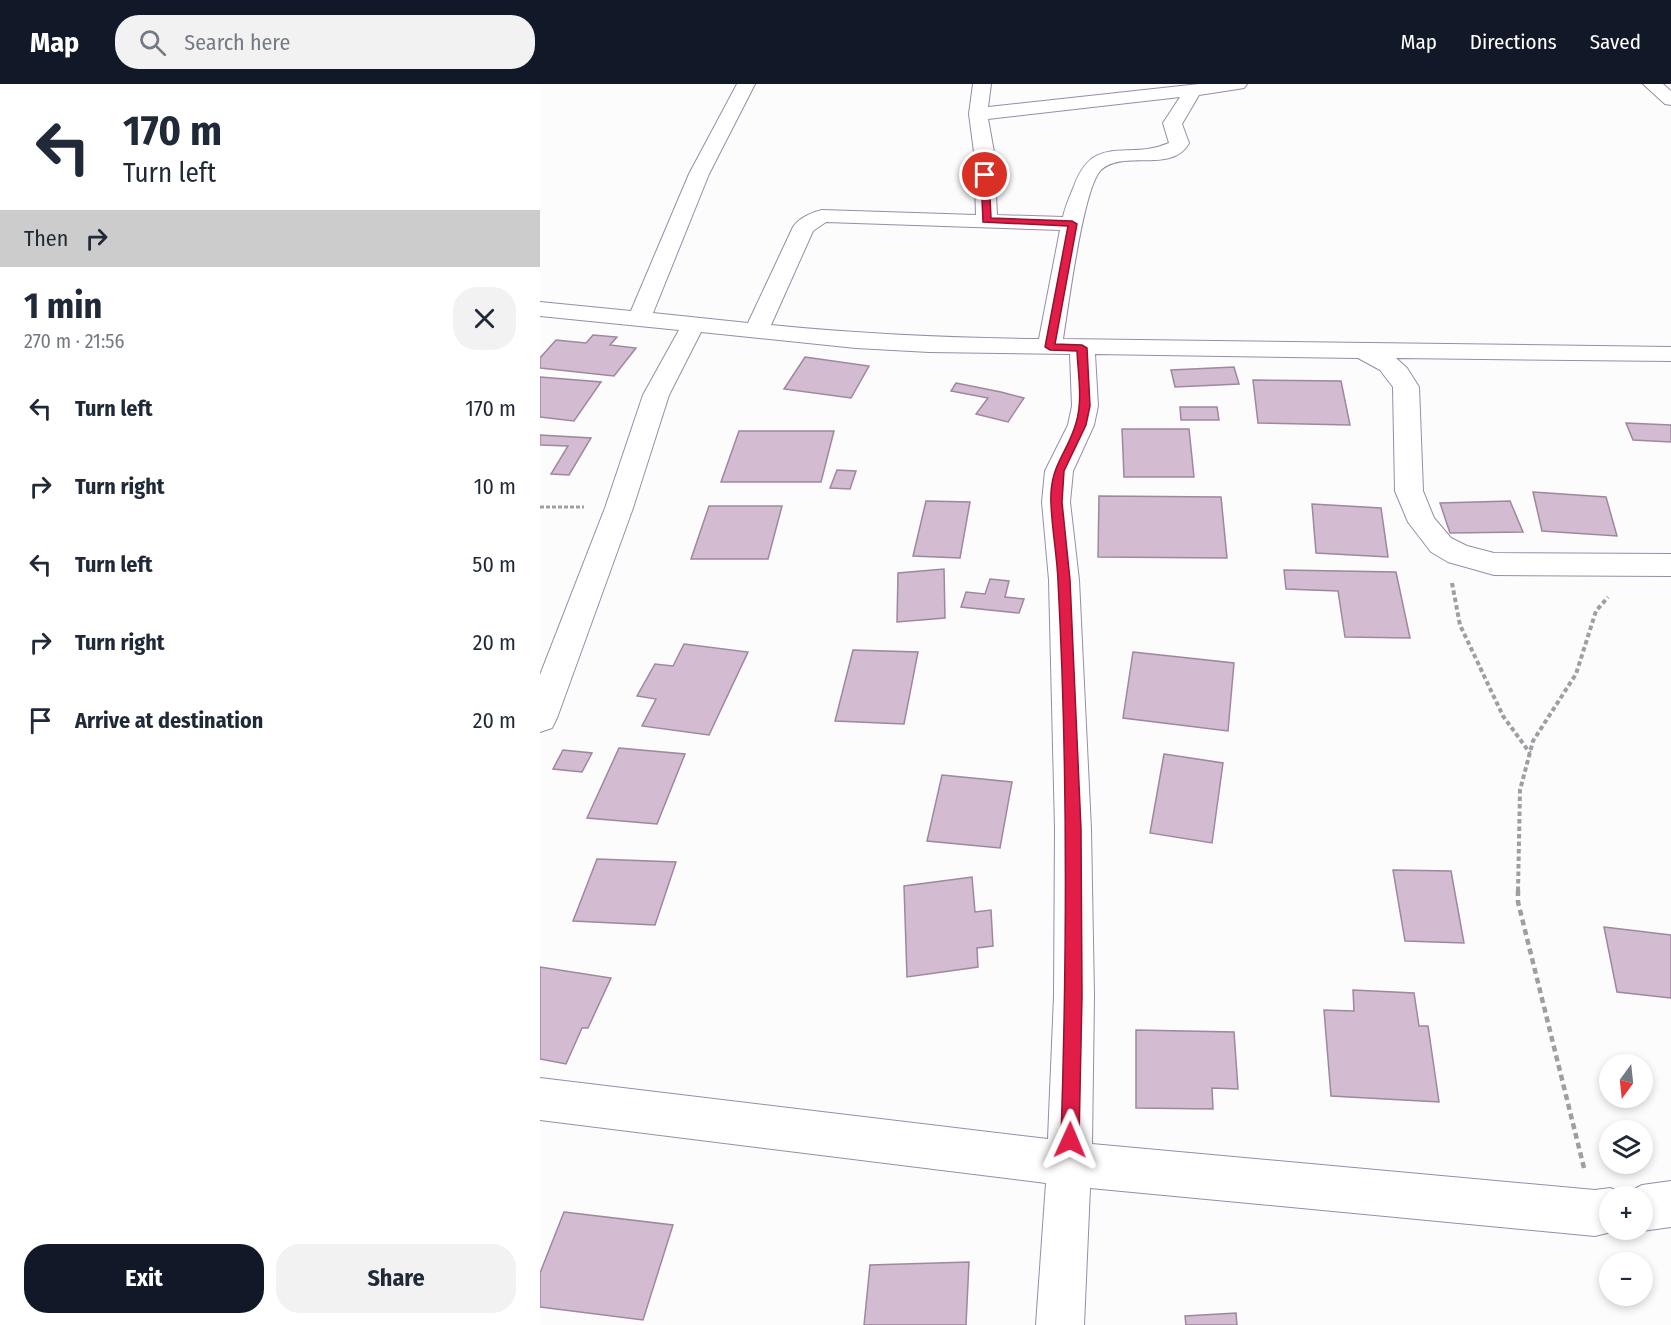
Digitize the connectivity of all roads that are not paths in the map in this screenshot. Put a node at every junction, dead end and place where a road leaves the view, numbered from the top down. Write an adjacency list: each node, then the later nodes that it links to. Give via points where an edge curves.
1 (732, 84): 2 (street)
2 (747, 84): 10 (street, via 699,174)
3 (982, 84): 6 (street)
4 (1238, 84): 5 (street)
5 (1193, 90): 6 (street); 8 (street, via 1172,123 1177,147 1163,153 1096,162 1090,169)
6 (978, 114): 7 (street)
7 (987, 220): 8 (street); 12 (street, via 822,216 815,219 804,227)
8 (1072, 224): 13 (street)
9 (540, 309): 10 (street)
10 (639, 319): 11 (street)
11 (694, 324): 12 (street); 17 (street, via 656,395 619,508)
12 (757, 330): 13 (street, via 919,345)
13 (1066, 348): 14 (street); 19 (street, via 1085,406 1081,425 1059,471 1056,502 1064,580 1073,829)
14 (1362, 350): 15 (street); 16 (street, via 1399,371 1406,387 1409,491 1422,522 1441,545 1494,564)
15 (1671, 354)
16 (1671, 565)
17 (540, 718)
18 (540, 1099): 19 (street)
19 (1069, 1164): 22 (street); 23 (street)
20 (1671, 1204): 21 (street)
21 (1653, 1206)
22 (1599, 1212)
23 (1060, 1325)

